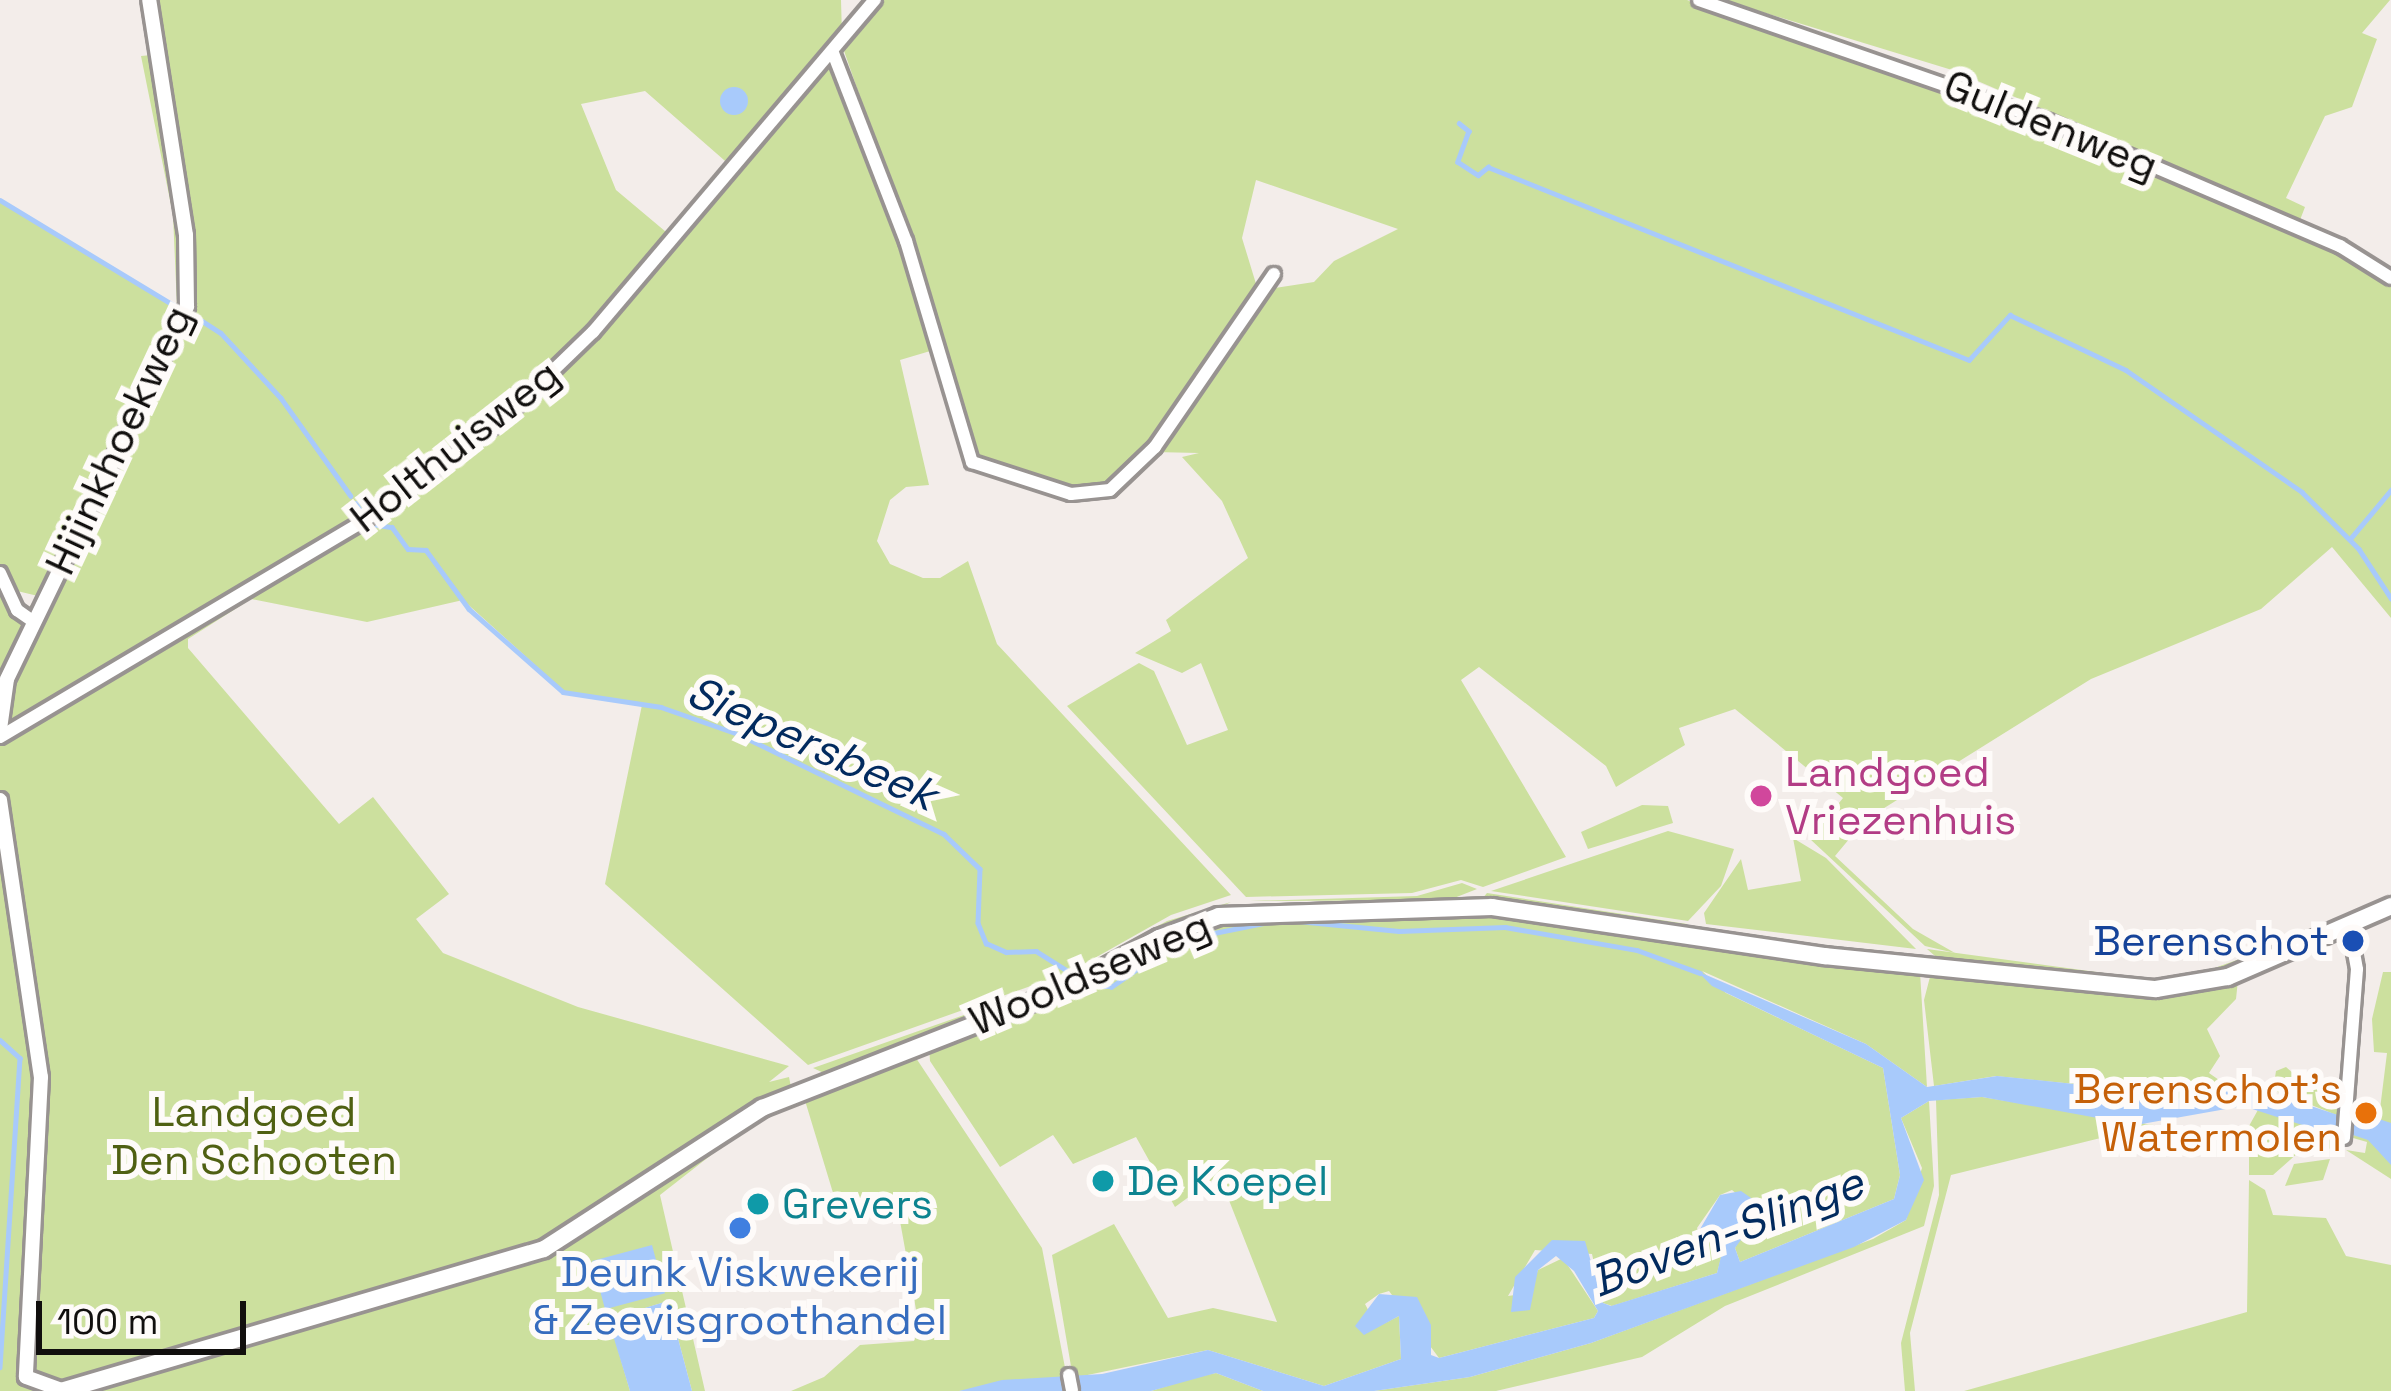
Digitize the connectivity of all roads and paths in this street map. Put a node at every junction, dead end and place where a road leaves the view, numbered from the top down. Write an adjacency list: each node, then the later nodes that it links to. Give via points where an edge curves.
1 (149, 0): 8 (street, Hijinkhoekweg, via 186,235 187,306)
2 (875, 0): 4 (street, Holthuisweg)
3 (1699, 0): 6 (street, Guldenweg, via 1992,98 2340,246)
4 (833, 53): 5 (street, via 906,241 972,462 1071,494 1110,490 1155,447); 9 (street, Holthuisweg, via 593,332 501,421 367,519)
5 (1274, 274)
6 (2391, 278)
7 (0, 572): 8 (street, via 17,610)
8 (34, 622): 9 (street, Hijinkhoekweg, via 4,685)
9 (0, 733)
10 (0, 800): 15 (street, via 41,1076)
11 (2391, 906): 12 (main road, Wooldseweg)
12 (2349, 925): 13 (street, via 2357,969); 16 (main road, Wooldseweg, via 2228,977 2156,989 1824,956 1492,907 1219,916 1066,989 762,1108 544,1250)
13 (2344, 1138)
14 (1069, 1375): 17 (street)
15 (26, 1384): 16 (street)
16 (62, 1391)
17 (1072, 1391)

